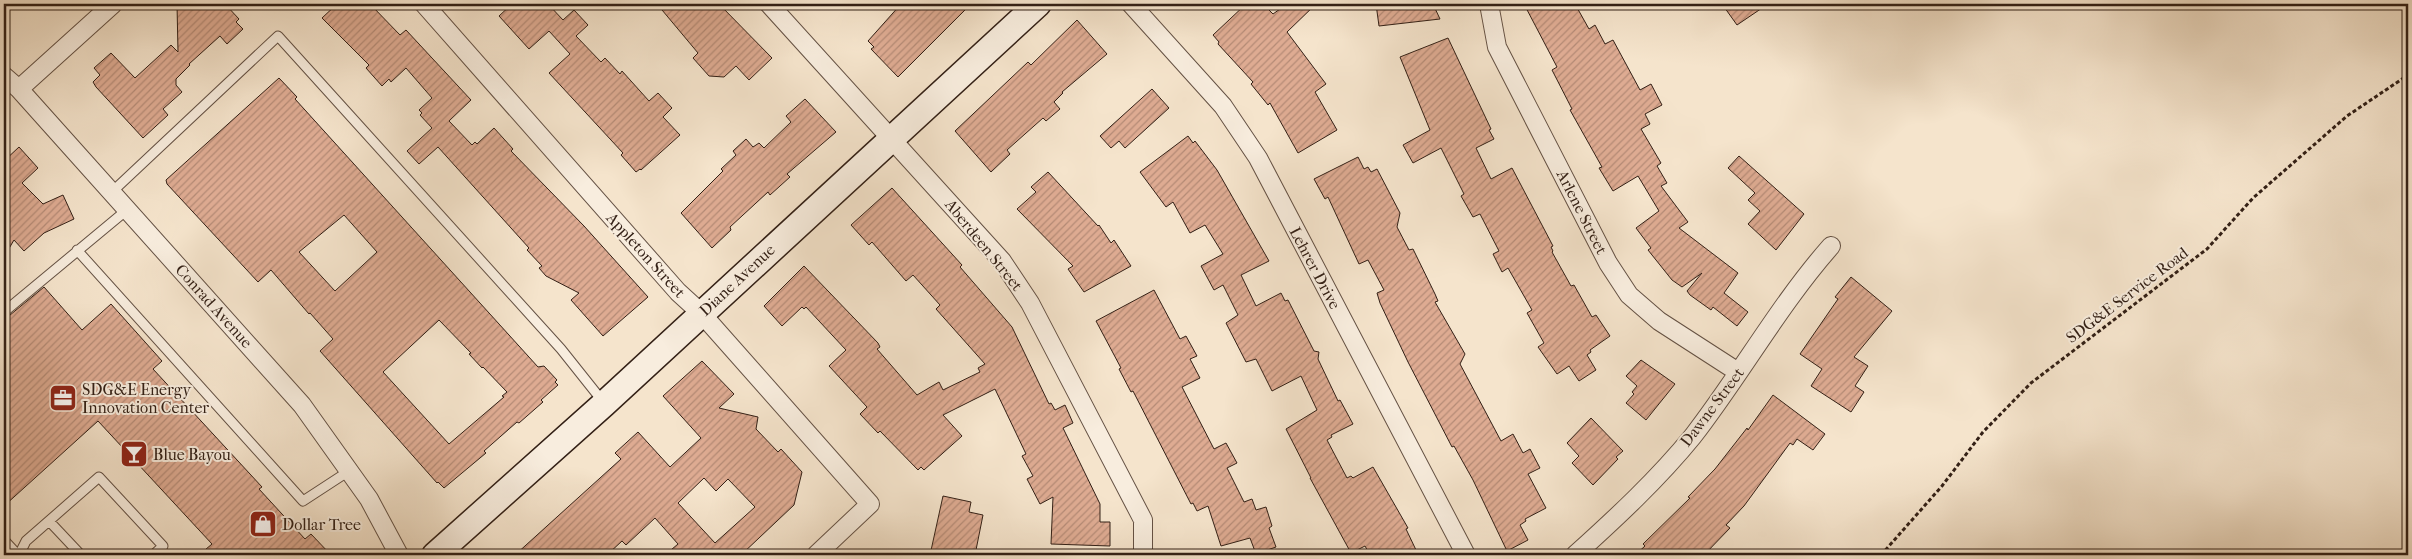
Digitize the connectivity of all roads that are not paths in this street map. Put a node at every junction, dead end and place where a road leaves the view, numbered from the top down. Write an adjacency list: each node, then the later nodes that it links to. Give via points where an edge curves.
1 (113, 4): 8 (street)
2 (424, 4): 15 (street, Appleton Street, via 678,292)
3 (769, 4): 9 (street, Aberdeen Street)
4 (1038, 4): 9 (street, Diane Avenue)
5 (1131, 4): 28 (street, Lehrer Drive, via 1223,106 1258,158)
6 (1489, 4): 16 (street, Arlene Street, via 1497,47 1608,263 1630,295 1659,321)
7 (4, 76): 8 (street, Conrad Avenue)
8 (19, 89): 10 (street, Conrad Avenue)
9 (892, 138): 15 (street, Diane Avenue); 27 (street, Aberdeen Street, via 1002,261 1030,303 1143,520)
10 (113, 191): 11 (street, Conrad Avenue); 17 (lane, via 278,36 561,349)
11 (128, 209): 13 (lane); 18 (street, Conrad Avenue, via 302,405)
12 (1831, 246): 16 (street, Dawne Street, via 1809,271)
13 (77, 250): 14 (lane); 18 (lane, via 303,501)
14 (4, 312)
15 (701, 313): 17 (street, Diane Avenue); 26 (street, Appleton Street, via 870,504)
16 (1738, 372): 29 (street, Dawne Street, via 1692,437)
17 (604, 404): 25 (street, Diane Avenue)
18 (349, 471): 24 (street, Conrad Avenue, via 369,499)
19 (49, 521): 21 (lane, via 26,541); 22 (lane); 23 (lane, via 99,477 163,546)
20 (4, 540): 21 (lane)
21 (19, 555)
22 (81, 555)
23 (153, 555)
24 (399, 555)
25 (435, 555)
26 (816, 555)
27 (1143, 555)
28 (1466, 555)
29 (1576, 555)

